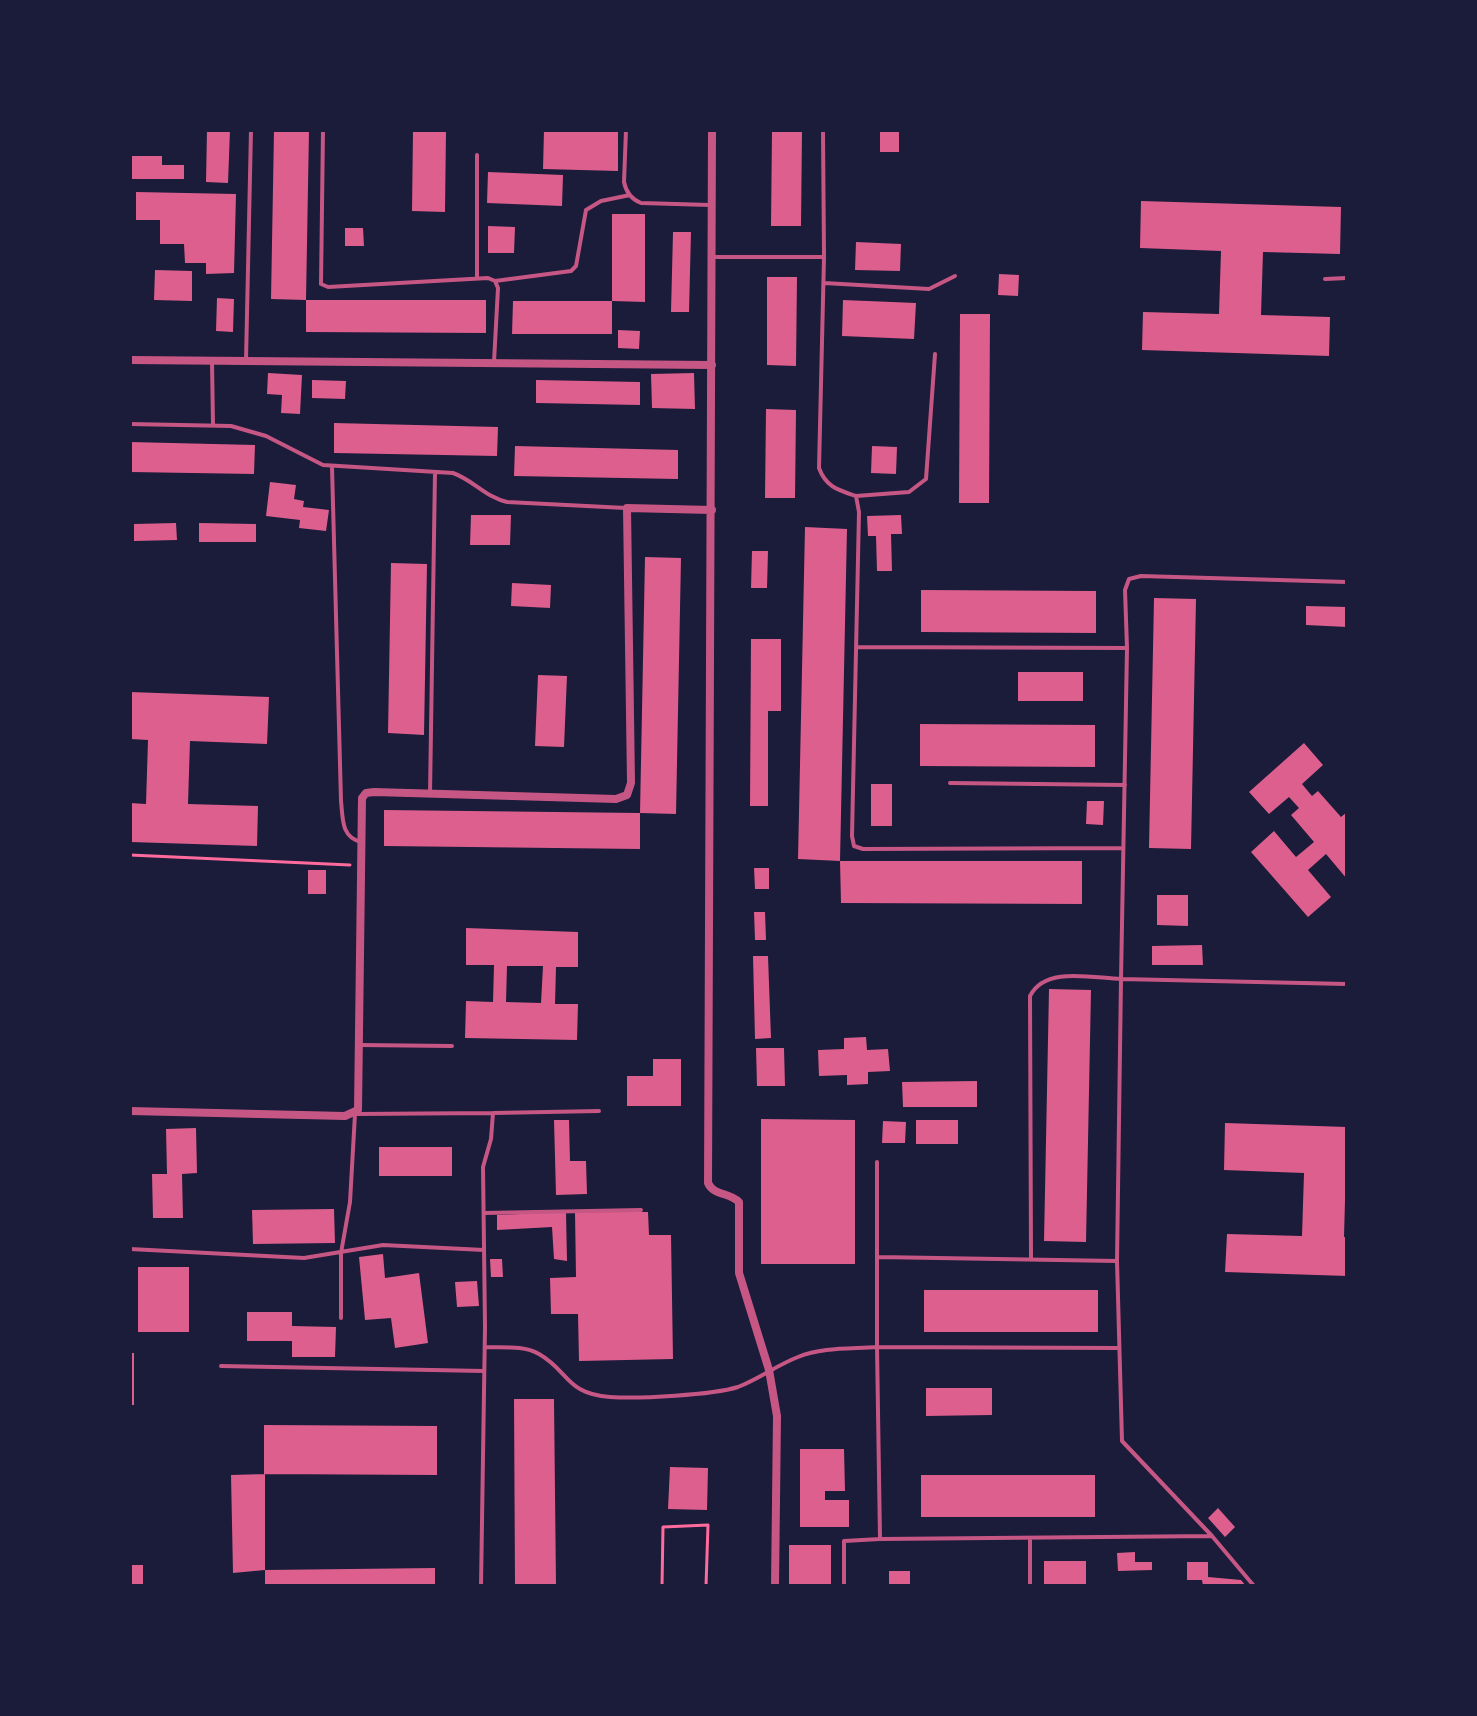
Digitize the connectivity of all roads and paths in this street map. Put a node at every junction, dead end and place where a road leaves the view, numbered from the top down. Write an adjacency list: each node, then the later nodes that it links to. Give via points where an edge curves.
1 (251, 130): 20 (lane)
2 (323, 130): 12 (lane, via 321,284)
3 (626, 130): 7 (lane, via 624,182)
4 (712, 130): 8 (street)
5 (823, 130): 10 (lane)
6 (477, 155): 12 (lane)
7 (630, 195): 8 (lane, via 641,203); 15 (lane, via 586,210 571,271)
8 (712, 205): 9 (street)
9 (712, 257): 10 (lane); 22 (street)
10 (824, 257): 16 (lane)
11 (955, 276): 16 (lane, via 929,289)
12 (477, 278): 15 (lane)
13 (1347, 278): 14 (lane)
14 (1325, 279)
15 (495, 281): 21 (lane)
16 (824, 283): 27 (lane, via 819,468 832,488)
17 (935, 354): 27 (lane, via 926,479 909,492)
18 (130, 360): 19 (street)
19 (212, 360): 20 (street); 24 (lane)
20 (246, 360): 21 (street)
21 (494, 362): 22 (street)
22 (712, 365): 29 (street)
23 (130, 424): 24 (lane)
24 (213, 425): 25 (lane, via 266,436)
25 (332, 467): 26 (lane); 36 (lane, via 341,801 344,829)
26 (435, 472): 28 (lane, via 462,476 507,502); 35 (lane)
27 (856, 496): 31 (lane)
28 (627, 508): 29 (street); 35 (street, via 627,795 616,799)
29 (712, 510): 62 (street, via 708,1183 739,1202 739,1273)
30 (1347, 582): 32 (lane, via 1129,579)
31 (857, 647): 32 (lane); 37 (lane, via 854,846)
32 (1127, 648): 34 (lane)
33 (950, 783): 34 (lane)
34 (1125, 785): 37 (lane)
35 (430, 794): 36 (street, via 366,793)
36 (361, 842): 39 (street)
37 (1123, 848): 40 (lane)
38 (130, 855): 39 (path)
39 (361, 865): 42 (street)
40 (1121, 979): 41 (lane); 55 (lane, via 1043,979 1030,996); 56 (lane)
41 (1347, 984)
42 (359, 1045): 43 (lane); 47 (street, via 360,1105)
43 (452, 1046)
44 (130, 1111): 47 (street)
45 (599, 1111): 46 (lane)
46 (493, 1113): 47 (lane); 50 (lane, via 483,1167)
47 (355, 1114): 53 (lane)
48 (877, 1162): 54 (lane)
49 (641, 1210): 50 (lane)
50 (484, 1213): 52 (lane)
51 (130, 1249): 53 (lane, via 304,1258)
52 (484, 1250): 53 (lane, via 403,1244); 58 (lane)
53 (341, 1253): 57 (lane)
54 (878, 1257): 55 (lane); 59 (lane)
55 (1031, 1259): 56 (lane)
56 (1117, 1261): 60 (lane)
57 (341, 1318)
58 (485, 1347): 62 (lane, via 541,1355 571,1385 612,1397 712,1392); 63 (lane)
59 (877, 1347): 60 (lane); 62 (lane, via 817,1351); 66 (lane)
60 (1119, 1348): 64 (lane, via 1122,1441)
61 (221, 1366): 63 (lane)
62 (769, 1370): 70 (street, via 777,1416)
63 (484, 1371): 67 (lane)
64 (1212, 1536): 65 (lane); 73 (lane)
65 (1030, 1538): 66 (lane); 72 (lane)
66 (880, 1539): 71 (lane, via 844,1541)
67 (481, 1586)
68 (662, 1586): 69 (path, via 663,1527 708,1525)
69 (706, 1586)
70 (775, 1586)
71 (844, 1586)
72 (1030, 1586)
73 (1254, 1586)

